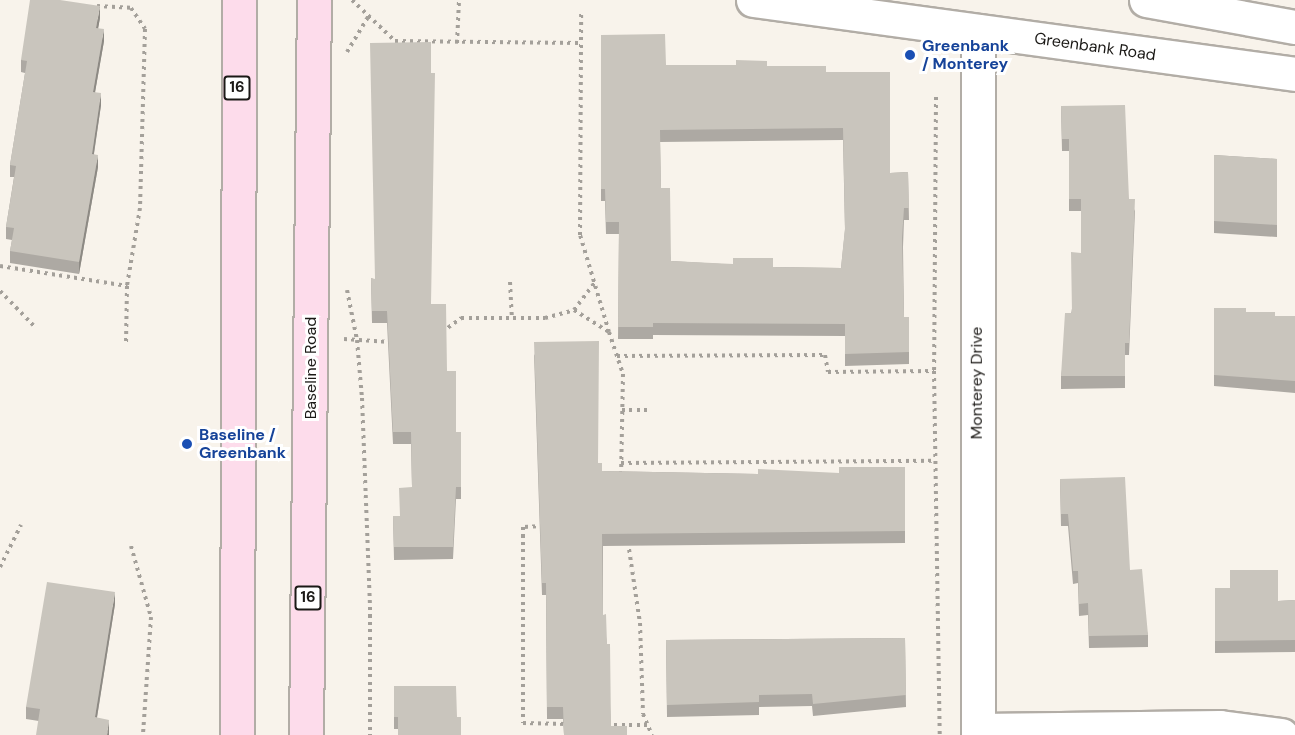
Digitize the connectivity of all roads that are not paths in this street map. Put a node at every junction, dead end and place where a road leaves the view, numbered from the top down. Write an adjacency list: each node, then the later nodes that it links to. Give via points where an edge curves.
1 (239, 0): 9 (main road, 16)
2 (314, 0): 10 (main road, Baseline Road / 16)
3 (753, 0): 6 (street, Greenbank Road)
4 (1146, 0): 5 (street)
5 (1295, 27)
6 (978, 31): 7 (street, Greenbank Road); 8 (street, Monterey Drive)
7 (1295, 74)
8 (978, 733): 11 (street, via 1220,727)
9 (237, 735)
10 (306, 735)
11 (1281, 735)

